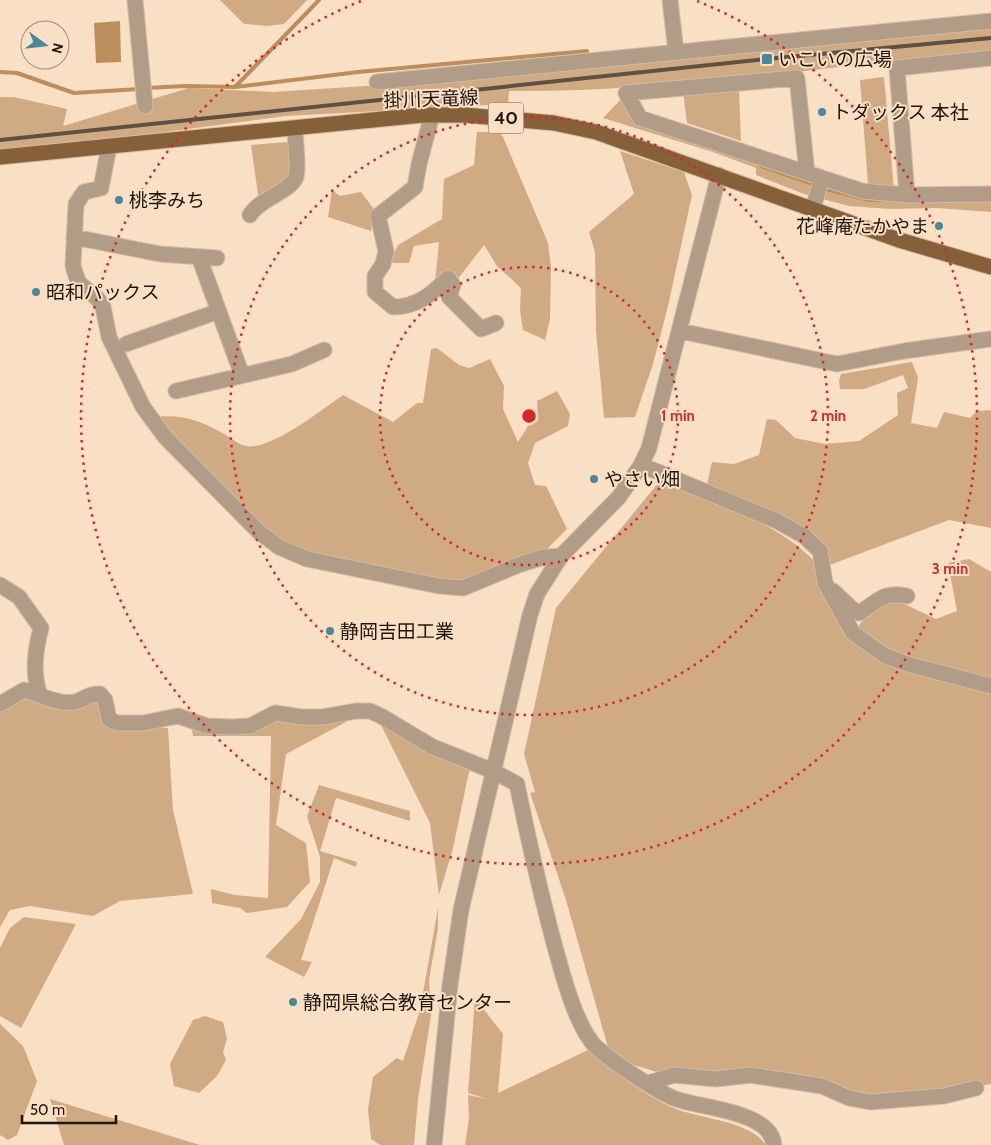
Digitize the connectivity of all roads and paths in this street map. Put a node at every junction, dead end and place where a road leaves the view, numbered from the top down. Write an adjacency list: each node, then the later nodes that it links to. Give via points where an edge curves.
1 (135, 0): 7 (street)
2 (670, 0): 4 (street)
3 (991, 21): 4 (street)
4 (676, 52): 6 (street)
5 (991, 58): 17 (street, via 896,68)
6 (377, 82)
7 (144, 94)
8 (432, 115): 9 (main road, 掛川天竜線 / 40); 13 (main road, 掛川天竜線 / 40, via 554,123 611,136); 25 (street, via 415,187 378,216 386,251 384,264 375,276 375,292 391,306 400,307 422,300 448,278 453,285 449,297 480,329)
9 (300, 128): 10 (main road, 掛川天竜線 / 40); 15 (street); 19 (street, via 296,176 291,183 254,208)
10 (109, 147): 11 (main road, 掛川天竜線 / 40); 20 (street, via 101,188 84,192 76,204)
11 (0, 157)
12 (807, 173): 12 (street, via 640,118 626,93 796,78); 14 (street)
13 (719, 174): 18 (main road, 掛川天竜線 / 40); 26 (street)
14 (822, 179): 17 (street, via 862,191); 18 (street)
15 (302, 180)
16 (991, 194): 17 (street)
17 (907, 195)
18 (814, 203): 23 (main road, 掛川天竜線 / 40, via 899,240)
19 (250, 215)
20 (74, 238): 21 (street, via 160,254); 33 (street, via 73,265 79,283 103,307 109,337 143,407 165,437 259,532 279,547 307,559 463,588 544,557)
21 (199, 257): 22 (street); 24 (street)
22 (217, 258)
23 (991, 268)
24 (219, 311): 28 (street); 30 (street)
25 (496, 323)
26 (680, 331): 27 (street, via 837,364 904,350); 32 (street, via 658,417)
27 (991, 339)
28 (126, 344)
29 (324, 350): 30 (street, via 292,364)
30 (242, 375): 31 (street)
31 (176, 391)
32 (641, 465): 33 (street, via 620,497); 34 (street, via 777,521 804,536 820,552)
33 (561, 556): 40 (street, via 537,594 530,615)
34 (825, 583): 36 (street, via 859,613 880,597 892,593); 37 (street, via 853,633 884,655)
35 (0, 585): 38 (street, via 19,597 41,628 35,664)
36 (907, 596)
37 (991, 686)
38 (40, 695): 39 (street, via 24,690); 40 (street, via 60,702 76,702 90,693 100,694 105,700 109,719 117,723 143,723 178,716 207,726 232,727 250,726 275,713 322,717 370,711 433,747)
39 (0, 704)
40 (492, 770): 41 (street, via 517,784 541,898 567,990 580,1020 596,1046); 43 (street, via 460,910)
41 (649, 1083): 42 (street, via 674,1075 716,1079 750,1075 822,1086 849,1098 870,1102 944,1096); 44 (street, via 675,1099 739,1114 760,1124 774,1140)
42 (976, 1088)
43 (434, 1145)
44 (774, 1145)

